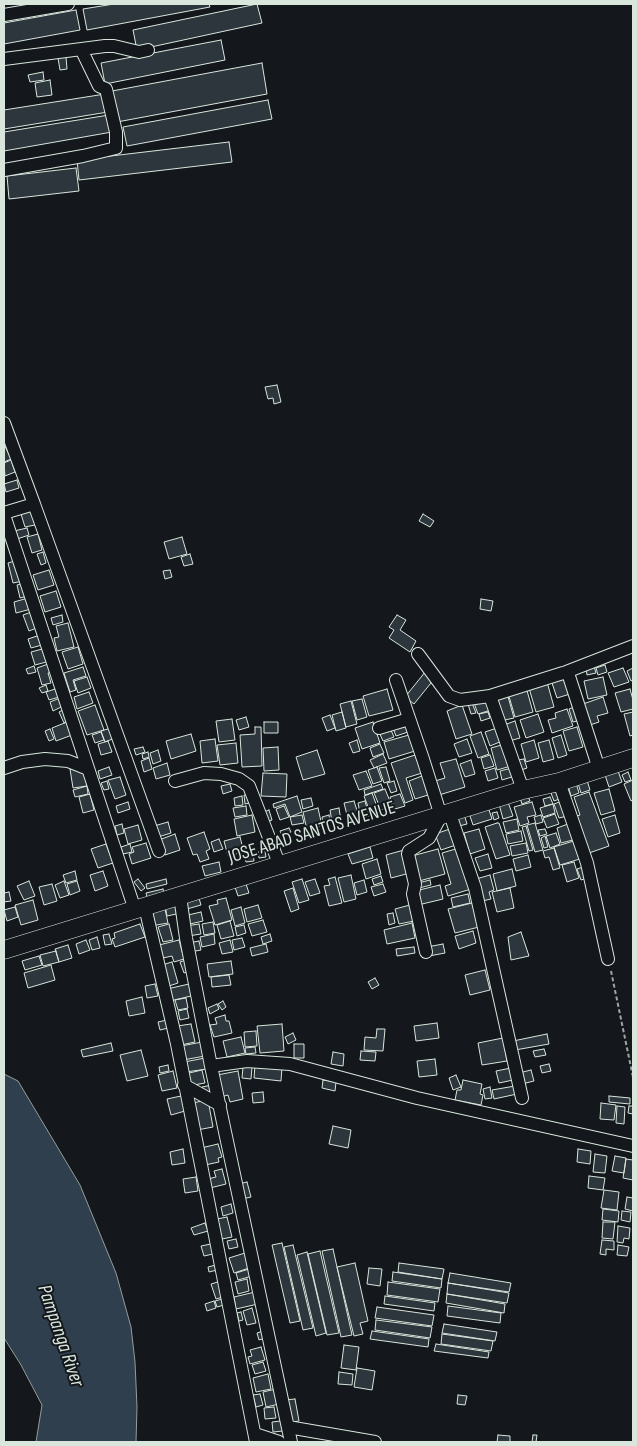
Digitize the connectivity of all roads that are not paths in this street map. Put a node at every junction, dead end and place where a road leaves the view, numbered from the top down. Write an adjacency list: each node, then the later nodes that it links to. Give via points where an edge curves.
1 (68, 4): 2 (street)
2 (4, 15)
3 (80, 49): 4 (street, via 114,46 139,52); 5 (street); 6 (street, via 99,86 106,89 116,132 116,148)
4 (148, 50)
5 (4, 60)
6 (4, 170)
7 (4, 423): 8 (street)
8 (34, 504): 9 (street); 25 (street)
9 (4, 514): 19 (street)
10 (633, 646): 12 (street)
11 (418, 654): 14 (street, via 450,696 460,700)
12 (566, 672): 14 (street); 20 (street)
13 (396, 680): 15 (street)
14 (490, 696): 23 (street)
15 (409, 719): 16 (street); 24 (street)
16 (379, 728)
17 (633, 758): 20 (highway, JOSE ABAD SANTOS AVENUE)
18 (4, 768): 19 (street, via 45,759 68,761)
19 (88, 769): 28 (street)
20 (599, 769): 22 (highway, JOSE ABAD SANTOS AVENUE)
21 (175, 781): 26 (street, via 204,773 221,774 249,786)
22 (559, 782): 23 (highway, JOSE ABAD SANTOS AVENUE); 31 (street, via 587,863)
23 (523, 790): 24 (highway, JOSE ABAD SANTOS AVENUE)
24 (445, 815): 26 (highway, JOSE ABAD SANTOS AVENUE); 30 (street, via 429,838 408,854); 34 (street, via 475,888)
25 (159, 851)
26 (280, 866): 27 (highway, JOSE ABAD SANTOS AVENUE)
27 (180, 896): 28 (highway, JOSE ABAD SANTOS AVENUE); 32 (street)
28 (140, 908): 29 (highway, JOSE ABAD SANTOS AVENUE); 33 (street, via 167,1001)
29 (4, 950)
30 (426, 952)
31 (608, 958)
32 (211, 1066): 35 (street); 36 (street, via 247,1061 290,1064 452,1106)
33 (184, 1085): 35 (street); 38 (street)
34 (522, 1098)
35 (220, 1105): 37 (street)
36 (633, 1146)
37 (288, 1427): 40 (street); 41 (street)
38 (255, 1438): 39 (street)
39 (279, 1442)
40 (291, 1442)
41 (375, 1442)

